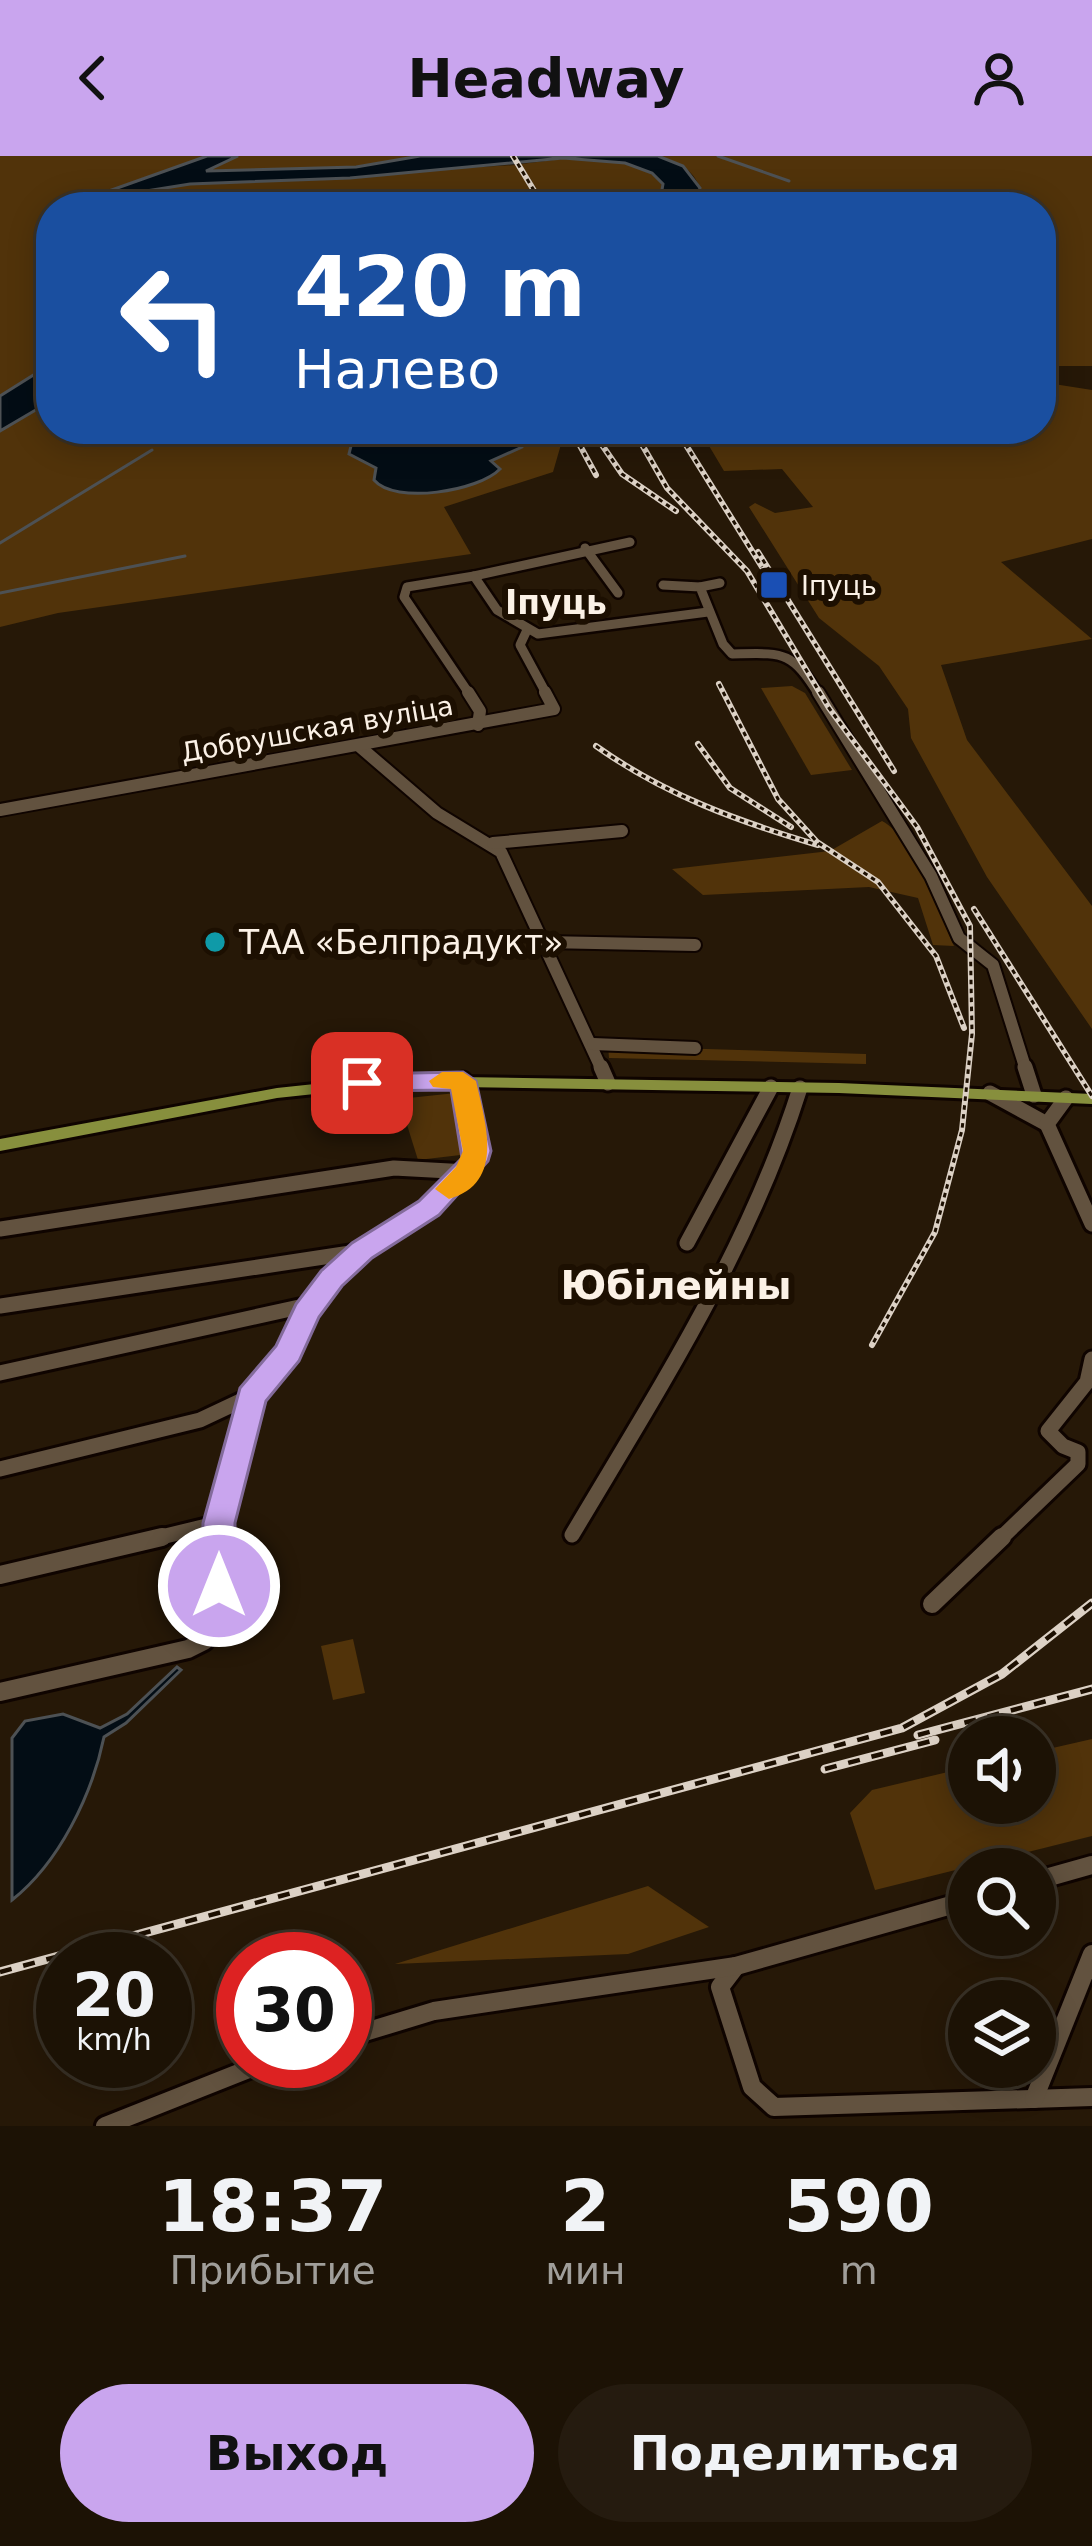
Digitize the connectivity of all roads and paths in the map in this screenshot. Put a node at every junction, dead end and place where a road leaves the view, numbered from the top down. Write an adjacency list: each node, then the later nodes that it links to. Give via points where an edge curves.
1 (630, 542): 2 (street)
2 (585, 548): 3 (street); 7 (street)
3 (474, 575): 9 (street, via 496,610); 10 (street, via 407,587 404,597 480,711)
4 (720, 583): 6 (street)
5 (663, 585): 6 (street)
6 (700, 587): 8 (street)
7 (618, 593)
8 (707, 612): 9 (street, via 564,633); 24 (street, via 732,654 784,652 800,664 931,876 959,938 993,965)
9 (527, 630): 10 (street, Добрушская вуліца, via 520,645 554,709)
10 (478, 725): 11 (street, Добрушская вуліца)
11 (359, 746): 12 (street, Добрушская вуліца); 14 (street, via 436,813)
12 (0, 810)
13 (622, 832): 14 (street)
14 (493, 844): 15 (street)
15 (545, 942): 16 (street); 17 (street)
16 (695, 945)
17 (593, 1044): 18 (street); 20 (street)
18 (695, 1048)
19 (463, 1081): 20 (main road); 28 (main road, via 335,1084); 29 (street, via 477,1151)
20 (608, 1083): 21 (main road)
21 (771, 1087): 22 (main road); 32 (street)
22 (800, 1088): 23 (main road); 41 (street, via 791,1130 679,1360)
23 (990, 1093): 24 (main road); 27 (street)
24 (1034, 1094): 25 (main road)
25 (1066, 1098): 26 (main road); 27 (street)
26 (1092, 1099)
27 (1047, 1124): 30 (street)
28 (0, 1144)
29 (468, 1172): 31 (street, via 394,1168); 33 (street)
30 (1092, 1225)
31 (0, 1229)
32 (687, 1244)
33 (362, 1251): 34 (street); 35 (street)
34 (313, 1304): 37 (street); 38 (street, via 288,1352)
35 (0, 1306)
36 (1092, 1359): 43 (street, via 1087,1382 1048,1431 1078,1452 1078,1464)
37 (0, 1373)
38 (251, 1396): 39 (street, via 200,1420); 40 (street)
39 (0, 1469)
40 (219, 1523): 42 (street); 44 (street, via 219,1586 204,1641)
41 (572, 1535)
42 (0, 1575)
43 (932, 1604)
44 (0, 1692)
45 (1092, 1864): 46 (street)
46 (1056, 1875)
47 (948, 1906): 49 (street)
48 (1092, 1954): 53 (street)
49 (736, 1966): 50 (street, via 434,2011); 53 (street, via 720,1987 752,2086 774,2108)
50 (372, 2030)
51 (216, 2082): 54 (street)
52 (1092, 2097): 53 (street)
53 (1034, 2098)
54 (105, 2126)

